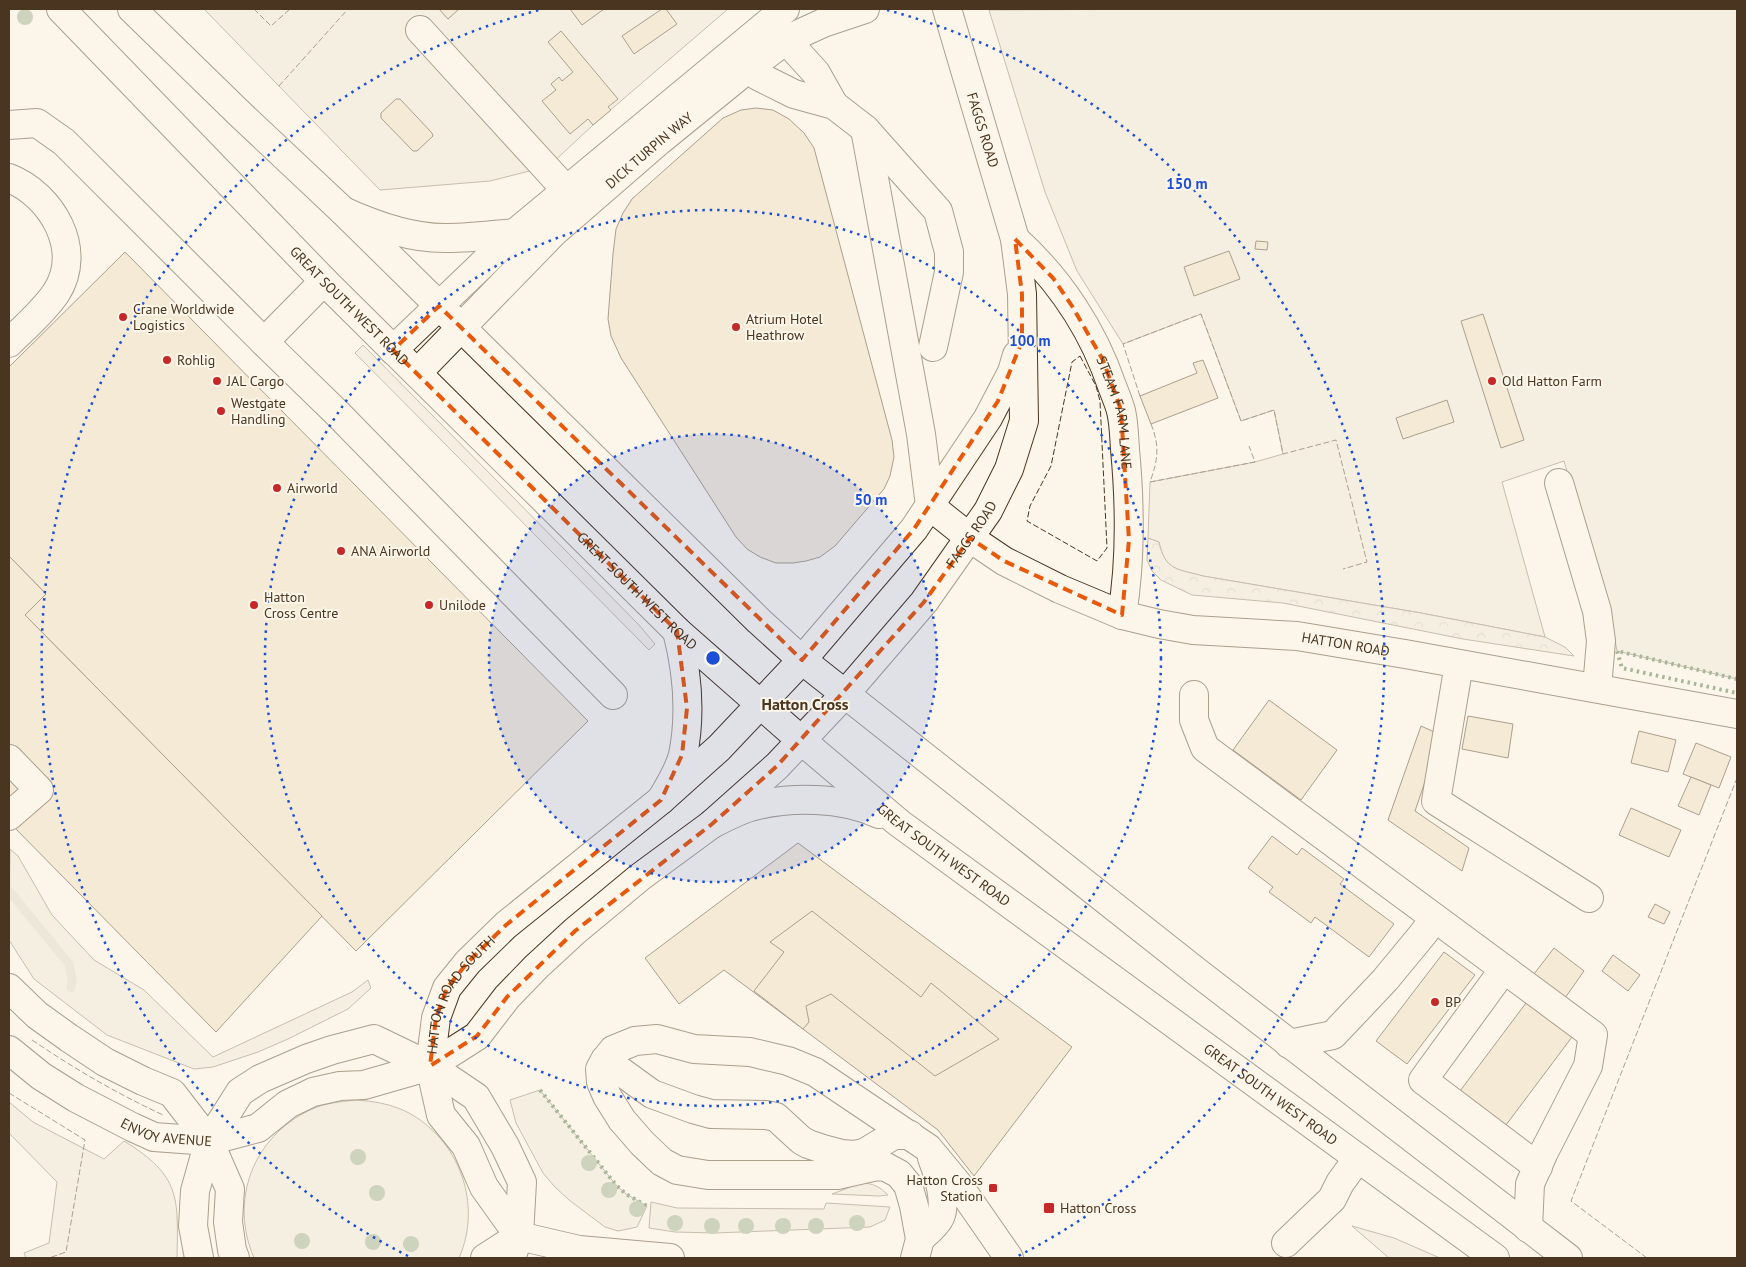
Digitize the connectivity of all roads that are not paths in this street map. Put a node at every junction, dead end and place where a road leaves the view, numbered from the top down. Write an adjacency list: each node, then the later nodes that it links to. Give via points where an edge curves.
1 (61, 9): 16 (main road, GREAT SOUTH WEST ROAD)
2 (132, 9): 13 (main road)
3 (865, 9): 5 (main road, DICK TURPIN WAY, via 823,23)
4 (947, 9): 15 (main road, FAGGS ROAD)
5 (780, 23): 7 (main road, DICK TURPIN WAY); 8 (main road, via 816,73)
6 (420, 30): 12 (main road)
7 (743, 59): 8 (main road, via 758,76 794,94); 12 (main road, DICK TURPIN WAY)
8 (834, 105): 10 (main road)
9 (9, 125): 21 (main road, via 37,123 64,142)
10 (865, 130): 23 (main road, via 938,210 949,252 949,272); 27 (main road, via 918,418)
11 (9, 179): 18 (main road, via 47,209 59,229 65,250 62,275 54,291 38,308 28,313); 22 (main road, via 32,192 48,208 61,228 67,250 64,276 56,293)
12 (574, 199): 14 (main road, DICK TURPIN WAY); 19 (main road, DICK TURPIN WAY, via 553,233)
13 (343, 211): 14 (main road, via 372,224 426,237); 17 (main road)
14 (515, 233): 17 (main road, DICK TURPIN WAY)
15 (1015, 239): 20 (main road, FAGGS ROAD, via 1022,294); 29 (main road, STEAM FARM LANE, via 1053,278 1072,306 1103,360 1121,410 1129,540)
16 (324, 281): 21 (main road); 24 (main road, GREAT SOUTH WEST ROAD)
17 (439, 306): 19 (main road); 24 (main road)
18 (9, 313)
19 (461, 328): 25 (main road, DICK TURPIN WAY); 31 (main road)
20 (1022, 341): 27 (main road, FAGGS ROAD, via 1012,372 988,418); 28 (main road, FAGGS ROAD, via 1024,422 1009,469)
21 (264, 342): 35 (main road)
22 (9, 343)
23 (933, 347)
24 (393, 350): 25 (main road, GREAT SOUTH WEST ROAD)
25 (417, 373): 30 (main road, GREAT SOUTH WEST ROAD)
26 (1559, 483): 33 (main road, via 1597,612 1601,641)
27 (930, 506): 28 (main road, HATTON ROAD); 31 (main road, FAGGS ROAD, via 898,549)
28 (970, 538): 29 (main road, HATTON ROAD, via 1004,562); 34 (main road, FAGGS ROAD, via 924,602)
29 (1122, 615): 32 (main road, HATTON ROAD, via 1193,630 1297,636)
30 (677, 631): 37 (main road, GREAT SOUTH WEST ROAD); 41 (main road, via 685,679 686,728 676,774)
31 (802, 660): 34 (main road); 37 (main road, HATTON ROAD SOUTH)
32 (1460, 664): 33 (main road, HATTON ROAD); 45 (main road, via 1436,801)
33 (1596, 688): 38 (main road, HATTON ROAD)
34 (845, 694): 39 (main road, FAGGS ROAD); 49 (main road)
35 (613, 695)
36 (1194, 695): 46 (main road, via 1194,720 1205,748)
37 (760, 705): 39 (main road, GREAT SOUTH WEST ROAD); 41 (main road, HATTON ROAD SOUTH)
38 (1737, 714)
39 (802, 741): 43 (main road, GREAT SOUTH WEST ROAD); 44 (main road, HATTON ROAD SOUTH)
40 (9, 759): 42 (main road, via 39,790)
41 (661, 800): 52 (main road, HATTON ROAD SOUTH, via 513,919 468,962 447,988 436,1018)
42 (9, 816)
43 (899, 823): 44 (main road, via 850,804 813,800 750,807); 55 (main road, GREAT SOUTH WEST ROAD)
44 (712, 824): 52 (main road, HATTON ROAD SOUTH, via 640,877 575,931 507,997 478,1036)
45 (1589, 898)
46 (1435, 918): 47 (main road); 49 (main road, via 1333,1035)
47 (1504, 969): 56 (main road, via 1593,1035 1588,1066); 56 (main road, via 1423,1080)
48 (9, 988): 53 (main road, ENVOY AVENUE, via 37,1015 105,1062 172,1093)
49 (1289, 1044): 57 (main road)
50 (9, 1050): 53 (main road, ENVOY AVENUE, via 69,1093 154,1137)
51 (605, 1060): 54 (main road, via 652,1094 710,1114 776,1117 801,1140 832,1152 864,1153 894,1135); 54 (main road, via 613,1050 635,1041 657,1039 694,1049 750,1052 788,1060 815,1072); 60 (main road, via 600,1069 601,1082 622,1120 662,1162 677,1170 708,1175 837,1175 877,1166 899,1174 908,1185)
52 (430, 1066): 53 (main road, via 364,1085 313,1092 288,1104 258,1128); 53 (main road, via 374,1039 332,1050 267,1075 240,1092); 59 (main road, via 441,1115 466,1146); 59 (main road, via 476,1097 522,1182)
53 (209, 1141): 61 (main road, via 193,1200 193,1226); 62 (main road, via 230,1189 228,1222)
54 (919, 1142): 60 (main road, via 938,1174 943,1206 940,1218); 66 (main road, via 957,1183)
55 (1358, 1158): 58 (main road, via 1332,1199); 67 (main road, GREAT SOUTH WEST ROAD)
56 (1538, 1167): 57 (main road, via 1530,1184)
57 (1528, 1228): 68 (main road)
58 (1286, 1243)
59 (515, 1247): 63 (main road); 64 (main road)
60 (917, 1252): 65 (main road)
61 (199, 1258)
62 (235, 1258)
63 (485, 1258)
64 (670, 1258)
65 (891, 1258)
66 (1009, 1258)
67 (1496, 1258)
68 (1568, 1258)

